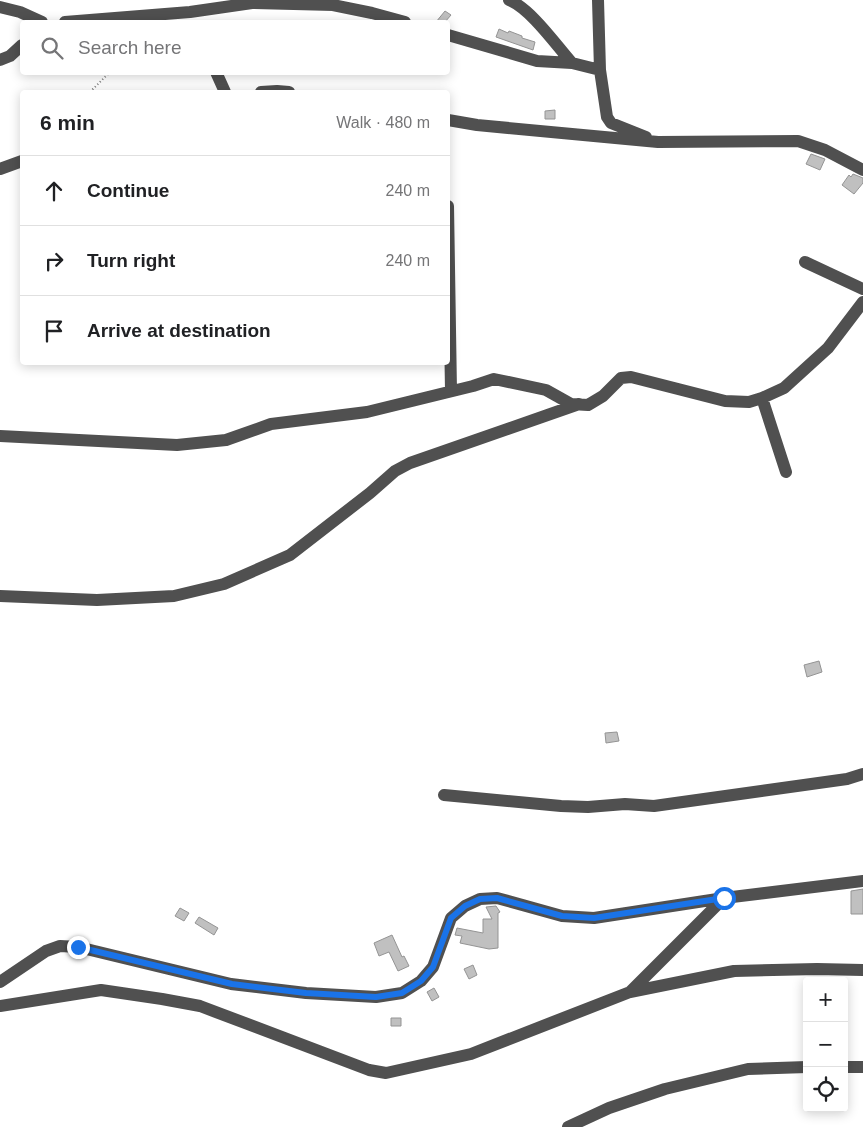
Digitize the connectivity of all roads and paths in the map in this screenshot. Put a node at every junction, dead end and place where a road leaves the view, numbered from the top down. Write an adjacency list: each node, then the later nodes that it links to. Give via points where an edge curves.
1 (509, 0): 11 (street, via 546,33)
2 (598, 0): 12 (street)
3 (0, 7): 5 (street)
4 (192, 17): 6 (street); 7 (street, via 252,3 333,5)
5 (38, 20)
6 (116, 20)
7 (398, 20)
8 (450, 36): 11 (street, via 537,61)
9 (20, 47): 10 (street)
10 (0, 60)
11 (572, 63): 12 (street)
12 (600, 70): 18 (street, via 611,123)
13 (107, 75): 15 (path)
14 (217, 75): 16 (street)
15 (92, 90)
16 (224, 90)
17 (450, 120): 18 (street)
18 (658, 142): 21 (street, via 798,142 825,150)
19 (20, 163): 20 (street)
20 (0, 170)
21 (863, 170)
22 (805, 262): 23 (street)
23 (863, 289)
24 (863, 302): 27 (street, via 828,348 784,388)
25 (450, 329): 26 (street)
26 (451, 391): 28 (street, via 494,379 546,390 571,404); 29 (street, via 366,412 271,424 226,440 177,445)
27 (762, 398): 28 (street, via 749,402 725,401 631,377 621,378 603,396 588,405); 30 (street)
28 (578, 404): 31 (street, via 410,463 395,471 290,555 224,584 174,596 97,600)
29 (0, 436)
30 (786, 472)
31 (0, 596)
32 (863, 774): 33 (street, via 847,779 654,806 561,806)
33 (444, 795)
34 (863, 881): 35 (street)
35 (724, 898): 37 (street, via 594,918 562,916 497,898 480,899 451,918 433,967 421,981 402,993 376,997 232,984 69,946 46,951); 38 (street)
36 (863, 970): 38 (street, via 734,971)
37 (0, 982)
38 (630, 992): 39 (street, via 471,1054 386,1073 368,1070 200,1006 172,1000 101,990)
39 (0, 1006)
40 (803, 1067): 43 (street, via 748,1069 665,1088)
41 (848, 1067): 42 (street)
42 (863, 1067)
43 (568, 1127)

